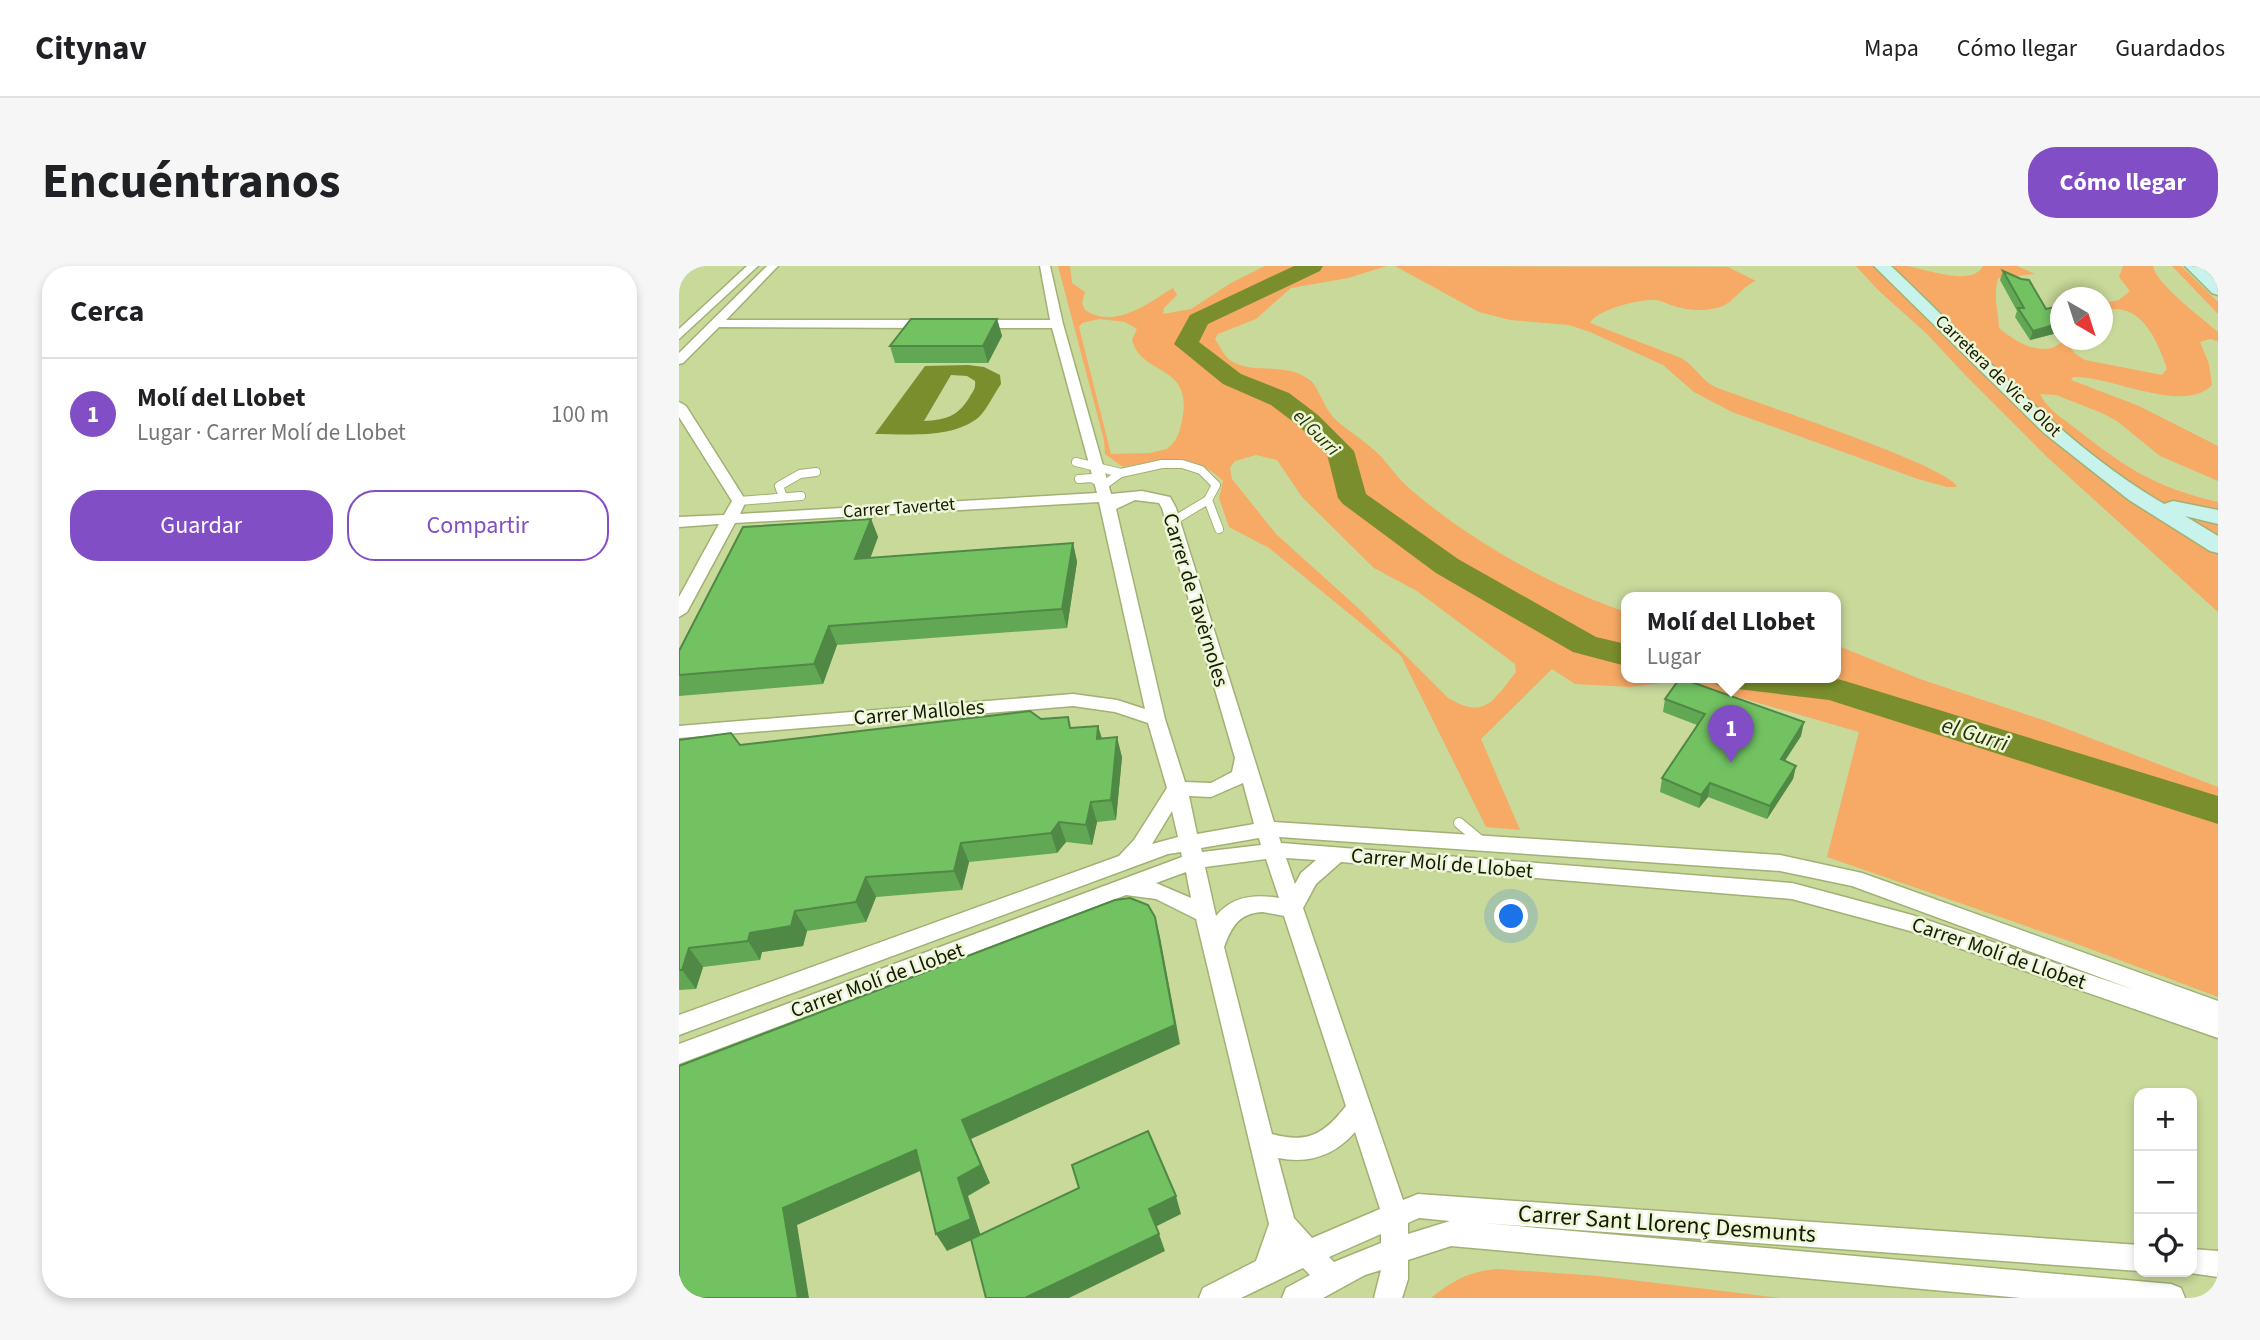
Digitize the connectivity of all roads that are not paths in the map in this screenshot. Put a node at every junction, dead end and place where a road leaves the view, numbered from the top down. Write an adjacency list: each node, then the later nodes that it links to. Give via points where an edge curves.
1 (753, 266): 11 (street)
2 (773, 266): 7 (street)
3 (1045, 266): 10 (street)
4 (1882, 266): 19 (street, Carretera de Vic a Olot, via 1982,365)
5 (2193, 266): 6 (street)
6 (2218, 290)
7 (715, 323): 8 (street); 12 (street)
8 (948, 324)
9 (961, 324): 10 (street)
10 (1057, 324): 15 (street)
11 (682, 330)
12 (679, 360)
13 (679, 406): 24 (street)
14 (1076, 462): 15 (lane)
15 (1098, 465): 17 (lane); 22 (street)
16 (816, 472): 21 (lane, via 786,480 779,486)
17 (1119, 474): 22 (lane); 23 (lane, via 1187,463 1207,472 1216,485)
18 (1079, 479): 22 (lane, via 1092,478)
19 (2117, 481): 25 (street, Carretera de Vic a Olot, via 2171,506); 30 (street, Carretera de Vic a Olot)
20 (801, 496): 21 (lane)
21 (783, 497): 24 (lane)
22 (1110, 497): 26 (street, Carrer Tavertet); 27 (street, Carrer de Tavèrnoles, via 1140,494 1165,500); 32 (street)
23 (1208, 500): 27 (lane); 29 (lane)
24 (739, 501): 26 (street)
25 (2218, 517)
26 (727, 519): 28 (street, Carrer Tavertet); 31 (street)
27 (1173, 521): 34 (street, Carrer de Tavèrnoles)
28 (679, 522)
29 (1219, 528)
30 (2218, 546)
31 (679, 612)
32 (1156, 719): 33 (street, Carrer Malloles, via 1117,706 1073,699); 35 (street)
33 (679, 732)
34 (1244, 759): 35 (street, via 1241,775 1221,790); 37 (street, Carrer de Tavèrnoles)
35 (1177, 788): 40 (street); 42 (street, via 1141,845)
36 (1459, 823): 38 (lane)
37 (1266, 829): 38 (street, Carrer Molí de Llobet); 39 (street, Carrer de Tavèrnoles); 40 (street, Carrer Molí de Llobet)
38 (1483, 843): 47 (street, Carrer Molí de Llobet, via 1780,863 1855,879)
39 (1273, 851): 40 (street, Carrer Molí de Llobet); 41 (street, Carrer Molí de Llobet); 44 (street, Carrer de Tavèrnoles)
40 (1192, 852): 42 (street, Carrer Molí de Llobet, via 1164,847); 43 (street, Carrer Molí de Llobet); 45 (street)
41 (1337, 854): 44 (street, via 1308,879); 49 (street, Carrer Molí de Llobet, via 1791,891 1912,923)
42 (1125, 861): 48 (street, Carrer Molí de Llobet)
43 (1125, 887): 45 (street, via 1160,892); 50 (street, Carrer Molí de Llobet)
44 (1292, 909): 46 (street, via 1263,902 1235,908 1220,923); 51 (street, Carrer de Tavèrnoles)
45 (1205, 914): 46 (street)
46 (1213, 948): 52 (street)
47 (2218, 1011)
48 (683, 1023)
49 (2218, 1028)
50 (679, 1054)
51 (1359, 1108): 52 (street, via 1346,1126 1306,1151); 53 (street, Carrer de Tavèrnoles)
52 (1262, 1142): 54 (street)
53 (1395, 1215): 55 (street, Carrer de Tavèrnoles); 56 (street, Carrer Sant Llorenç Desmunts); 57 (street, Carrer Sant Llorenç Desmunts, via 1418,1206)
54 (1282, 1224): 56 (street); 60 (street)
55 (1394, 1252): 61 (street, Carrer Sant Llorenç Desmunts); 64 (street, Carrer de Tavèrnoles); 65 (street, Carrer Sant Llorenç Desmunts, via 1451,1233)
56 (1307, 1253): 60 (street, Carrer Sant Llorenç Desmunts); 61 (street)
57 (2134, 1258)
58 (2197, 1262): 59 (street)
59 (2218, 1264)
60 (1267, 1270): 62 (street, Carrer Sant Llorenç Desmunts)
61 (1331, 1279): 63 (street, Carrer Sant Llorenç Desmunts)
62 (1213, 1298)
63 (1296, 1298)
64 (1388, 1298)
65 (2171, 1298)

